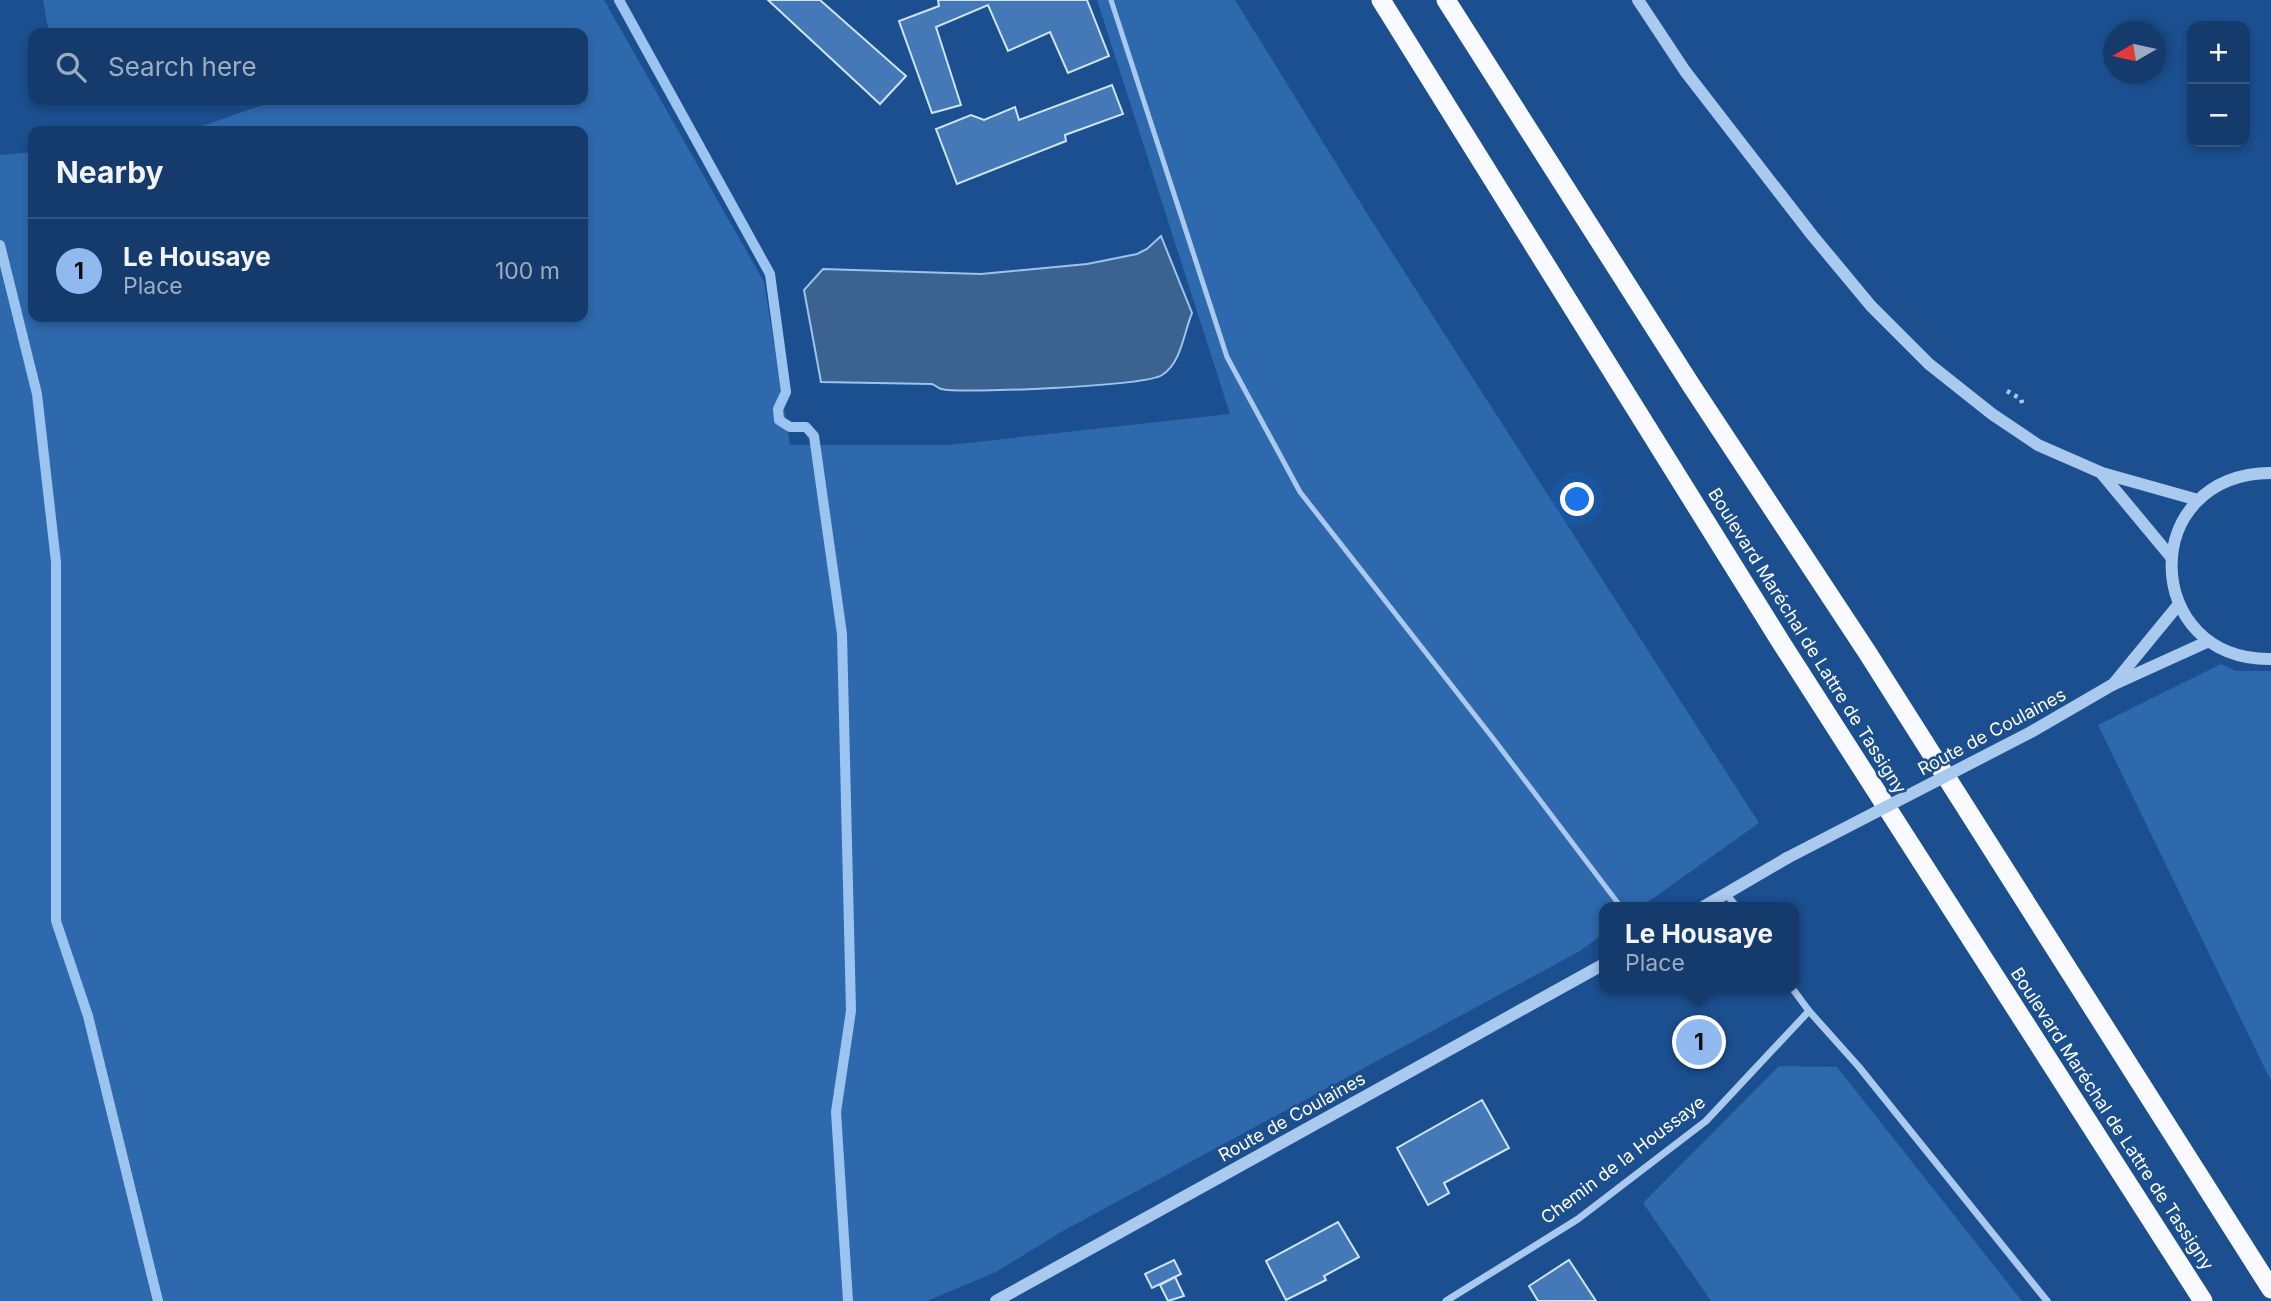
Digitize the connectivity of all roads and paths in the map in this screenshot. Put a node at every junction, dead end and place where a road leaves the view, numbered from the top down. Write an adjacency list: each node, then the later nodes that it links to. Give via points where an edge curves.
1 (1111, 0): 16 (lane, via 1227,357 1300,492)
2 (1381, 0): 26 (highway, Boulevard Maréchal de Lattre de Tassigny, via 1790,656)
3 (1446, 0): 22 (highway)
4 (1638, 0): 6 (street, via 1685,71 1871,306 1929,364)
5 (1997, 386): 6 (path, via 2021,399)
6 (2038, 444): 7 (street)
7 (2102, 473): 9 (street); 10 (street)
8 (2271, 473): 9 (street, via 2240,476)
9 (2198, 500): 10 (street, via 2180,526)
10 (2171, 557): 11 (street)
11 (2179, 604): 12 (street); 14 (street, Route de Coulaines)
12 (2209, 641): 13 (street, via 2241,656); 14 (street, Route de Coulaines)
13 (2271, 659)
14 (2112, 685): 15 (street, Route de Coulaines, bridge)
15 (1726, 894): 17 (street, Route de Coulaines); 18 (street)
16 (1617, 902)
17 (1712, 902)
18 (1733, 902)
19 (1599, 967): 23 (street, Route de Coulaines)
20 (1796, 993): 21 (street)
21 (1809, 1011): 24 (street, Chemin de la Houssaye, via 1706,1121 1578,1219); 25 (street)
22 (2271, 1289)
23 (996, 1301)
24 (1446, 1301)
25 (2047, 1301)
26 (2203, 1301)

